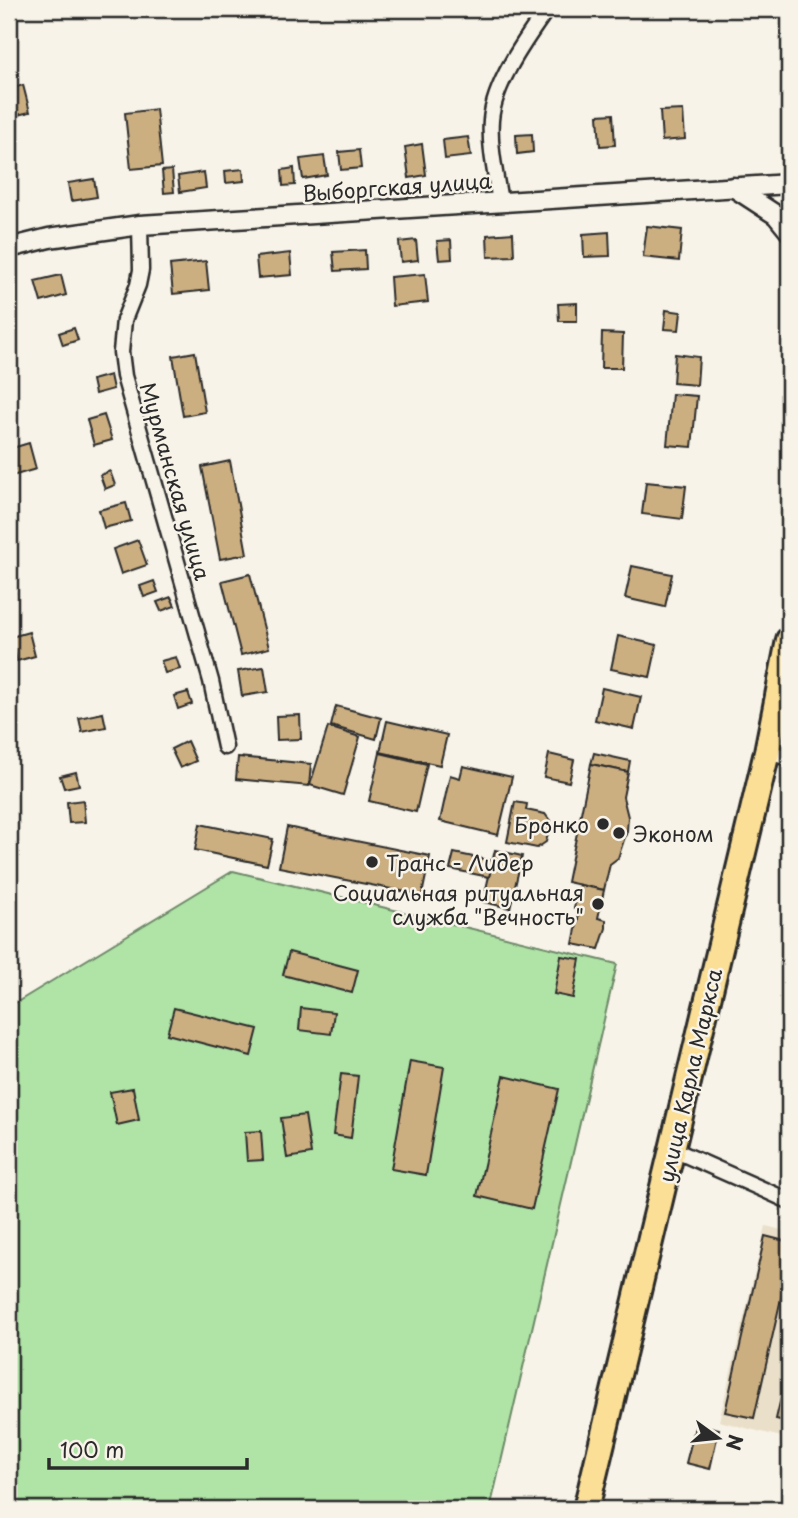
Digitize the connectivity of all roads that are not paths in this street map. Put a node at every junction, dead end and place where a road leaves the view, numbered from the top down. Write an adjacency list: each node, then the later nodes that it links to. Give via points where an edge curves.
1 (547, 9): 4 (street, via 495,102 491,121)
2 (789, 184): 3 (street, Выборгская улица)
3 (733, 187): 4 (street, Выборгская улица); 6 (street, via 776,215)
4 (500, 202): 5 (street, Выборгская улица)
5 (140, 225): 7 (street, Выборгская улица); 9 (street, Мурманская улица, via 141,270 124,320 124,376 211,681)
6 (789, 231)
7 (9, 248)
8 (789, 640): 10 (highway, улица Карла Маркса)
9 (225, 747)
10 (778, 755): 11 (highway, улица Карла Маркса)
11 (672, 1149): 12 (street); 13 (highway, улица Карла Маркса)
12 (789, 1200)
13 (586, 1509)

